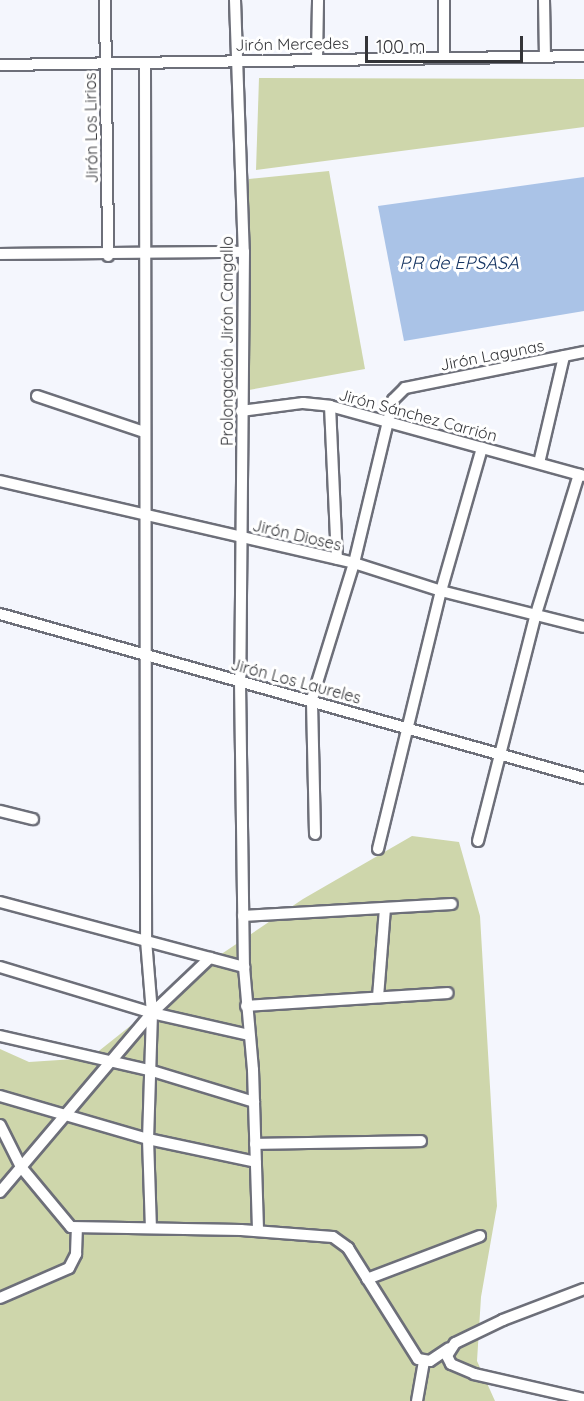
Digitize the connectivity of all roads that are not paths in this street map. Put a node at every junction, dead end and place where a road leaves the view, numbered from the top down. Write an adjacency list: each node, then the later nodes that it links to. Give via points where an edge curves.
1 (105, 0): 12 (street, Jirón Los Lirios)
2 (235, 0): 10 (street, Prolongación Jirón Cangallo)
3 (318, 0): 9 (street)
4 (444, 0): 6 (street)
5 (544, 0): 7 (street)
6 (444, 55): 7 (street, Jirón Mercedes); 9 (street, Jirón Mercedes)
7 (545, 55): 8 (street, Jirón Mercedes)
8 (584, 56)
9 (317, 59): 10 (street, Jirón Mercedes)
10 (238, 60): 13 (street, Jirón Mercedes); 14 (street, Prolongación Jirón Cangallo)
11 (0, 65): 12 (street, Jirón Mercedes)
12 (106, 65): 13 (street, Jirón Mercedes); 17 (street, Jirón Los Lirios)
13 (145, 65): 16 (street)
14 (244, 252): 16 (street); 22 (street, Prolongación Jirón Cangallo)
15 (0, 254): 17 (street)
16 (145, 255): 17 (street); 24 (street)
17 (108, 256)
18 (584, 352): 19 (street, Jirón Lagunas)
19 (564, 356): 23 (street, Jirón Lagunas, via 405,388 393,400); 26 (street)
20 (37, 396): 24 (street)
21 (330, 406): 22 (street, Jirón Sánchez Carrión, via 303,404); 23 (street, Jirón Sánchez Carrión); 31 (street)
22 (241, 411): 30 (street, Prolongación Jirón Cangallo)
23 (388, 420): 25 (street, Jirón Sánchez Carrión); 32 (street)
24 (144, 432): 29 (street)
25 (482, 447): 26 (street, Jirón Sánchez Carrión); 33 (street)
26 (539, 463): 27 (street, Jirón Sánchez Carrión)
27 (581, 475): 35 (street)
28 (0, 481): 29 (street, Jirón Dioses)
29 (144, 517): 30 (street, Jirón Dioses); 37 (street)
30 (241, 537): 31 (street, Jirón Dioses); 38 (street, Prolongación Jirón Cangallo)
31 (337, 559): 32 (street, Jirón Dioses)
32 (354, 563): 33 (street, Jirón Dioses); 39 (street)
33 (441, 591): 35 (street, Jirón Dioses); 40 (street)
34 (0, 614): 37 (street, Jirón Los Laureles)
35 (536, 614): 36 (street, Jirón Dioses); 41 (street)
36 (584, 627)
37 (145, 654): 38 (street, Jirón Los Laureles); 52 (street)
38 (240, 681): 39 (street, Jirón Los Laureles); 51 (street, Prolongación Jirón Cangallo)
39 (312, 699): 40 (street, Jirón Los Laureles); 45 (street)
40 (409, 729): 41 (street, Jirón Los Laureles); 47 (street)
41 (500, 756): 42 (street, Jirón Los Laureles); 46 (street)
42 (584, 778)
43 (0, 811): 44 (street)
44 (33, 819)
45 (315, 834)
46 (478, 841)
47 (378, 849)
48 (0, 902): 52 (street)
49 (452, 904): 50 (street)
50 (385, 908): 51 (street); 57 (street)
51 (243, 916): 54 (street, Prolongación Jirón Cangallo)
52 (146, 940): 53 (street); 59 (street)
53 (210, 958): 54 (street); 59 (street)
54 (244, 967): 58 (street, Prolongación Jirón Cangallo)
55 (0, 968): 59 (street)
56 (448, 993): 57 (street)
57 (378, 997): 58 (street)
58 (246, 1006): 60 (street, Prolongación Jirón Cangallo)
59 (152, 1013): 60 (street); 62 (street); 63 (street)
60 (249, 1035): 65 (street, Prolongación Jirón Cangallo)
61 (0, 1036): 62 (street)
62 (112, 1061): 63 (street); 66 (street)
63 (149, 1070): 65 (street); 68 (street)
64 (0, 1096): 66 (street)
65 (254, 1102): 70 (street, Prolongación Jirón Cangallo)
66 (65, 1115): 68 (street); 72 (street)
67 (0, 1125): 72 (street)
68 (148, 1139): 71 (street); 75 (street)
69 (421, 1141): 70 (street)
70 (255, 1144): 71 (street, Prolongación Jirón Cangallo)
71 (256, 1162): 76 (street, Prolongación Jirón Cangallo)
72 (21, 1167): 73 (street); 74 (street, via 66,1224)
73 (0, 1192)
74 (77, 1228): 75 (street); 80 (street, via 76,1254 69,1268)
75 (151, 1228): 76 (street)
76 (258, 1231): 78 (street, via 343,1241)
77 (480, 1236): 78 (street)
78 (367, 1279): 82 (street, via 414,1353)
79 (584, 1289): 81 (street, via 503,1320)
80 (0, 1298)
81 (449, 1348): 82 (street); 83 (street, via 451,1364 459,1370)
82 (424, 1362): 84 (street)
83 (584, 1399)
84 (417, 1401)

